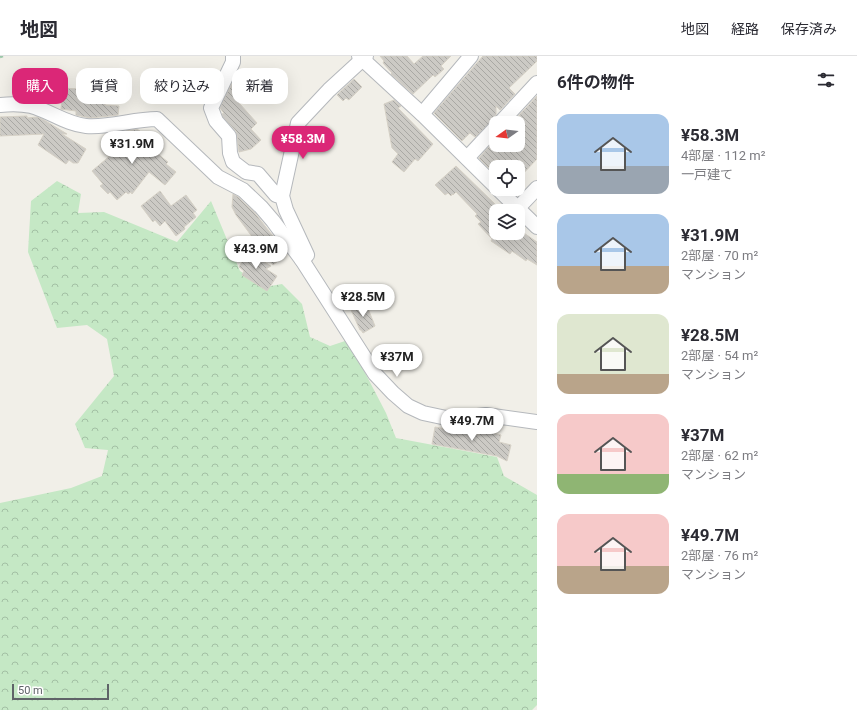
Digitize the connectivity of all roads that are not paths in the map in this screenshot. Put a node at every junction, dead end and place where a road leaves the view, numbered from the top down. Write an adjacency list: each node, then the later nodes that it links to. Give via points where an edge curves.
1 (233, 56): 12 (street, via 233,62 211,108 216,121 229,136 233,162 246,172 258,174 276,195)
2 (471, 56): 6 (street)
3 (362, 57): 6 (street); 12 (street, via 298,123)
4 (537, 83): 7 (street)
5 (0, 105): 18 (street, via 30,106 86,126 157,119 218,177 243,190 261,207)
6 (422, 114): 9 (street)
7 (506, 116)
8 (489, 134): 9 (street)
9 (466, 158): 10 (street)
10 (489, 180)
11 (537, 188): 15 (street)
12 (282, 196): 18 (street, via 307,255)
13 (505, 196): 14 (street)
14 (514, 204)
15 (522, 204)
16 (525, 215): 17 (street)
17 (537, 227)
18 (302, 260): 19 (street, via 375,374 408,406 424,413 452,419 486,415)
19 (537, 422)

